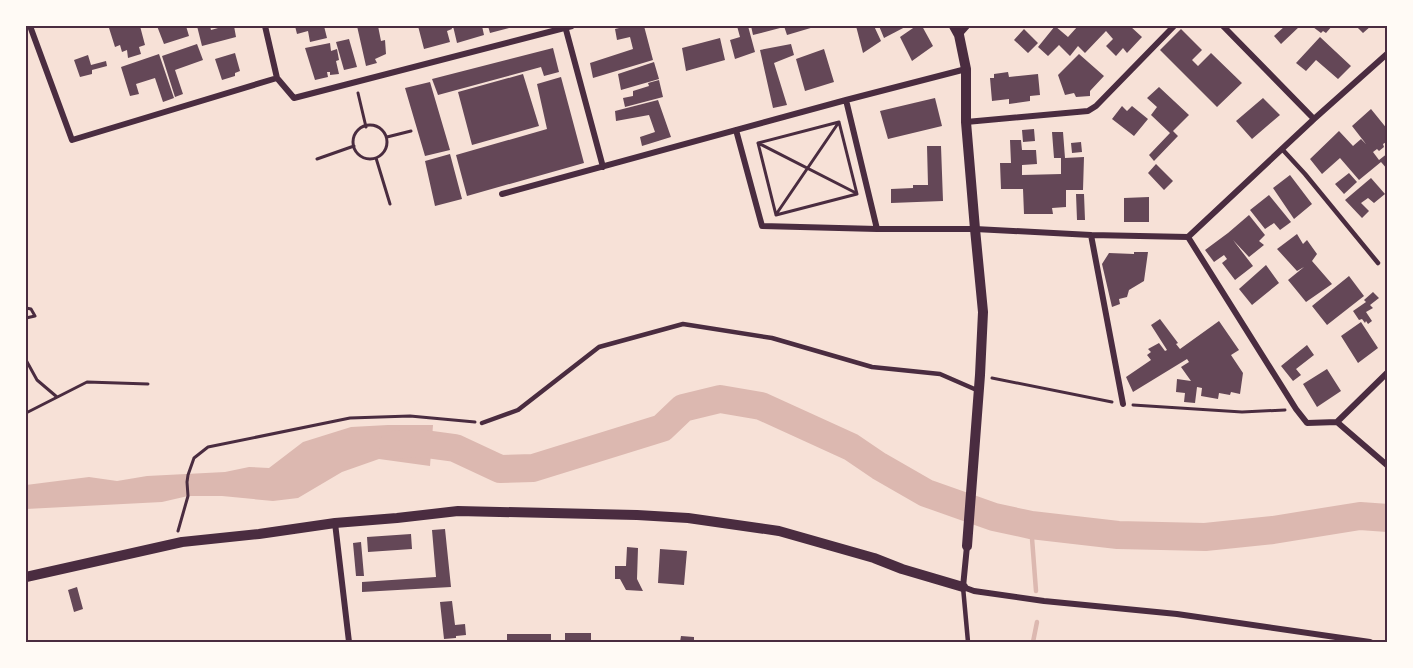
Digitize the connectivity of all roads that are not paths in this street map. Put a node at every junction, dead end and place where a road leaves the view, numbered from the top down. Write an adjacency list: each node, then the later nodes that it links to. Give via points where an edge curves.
1 (30, 26): 10 (street, via 72,140)
2 (265, 26): 10 (street)
3 (568, 26): 10 (street, via 294,98); 16 (street)
4 (967, 26): 7 (street)
5 (1174, 26): 13 (street, via 1088,111)
6 (1223, 26): 12 (street)
7 (956, 30): 9 (street)
8 (1388, 53): 12 (street)
9 (966, 69): 11 (street); 13 (street)
10 (277, 78)
11 (846, 100): 14 (street); 18 (street)
12 (1314, 119): 15 (street)
13 (966, 122): 19 (street)
14 (736, 130): 16 (street); 18 (street, via 762,226)
15 (1282, 148): 21 (street); 22 (lane)
16 (603, 167): 17 (street)
17 (502, 194)
18 (878, 229): 19 (street)
19 (975, 229): 20 (street); 24 (street, via 983,312)
20 (1091, 235): 21 (street); 25 (street)
21 (1188, 237): 26 (street, via 1307,423)
22 (1378, 263)
23 (1388, 372): 26 (street)
24 (979, 391): 27 (lane, via 939,374 872,367 772,338 683,324 599,346 518,410); 30 (street)
25 (1123, 404)
26 (1337, 422): 28 (street)
27 (482, 423)
28 (1388, 466)
29 (335, 523): 31 (street, via 175,544); 32 (street, via 458,511 688,518 779,531); 33 (street)
30 (967, 546): 32 (street)
31 (26, 577)
32 (963, 587): 34 (lane); 35 (street, via 1044,601 1177,614)
33 (349, 642)
34 (968, 642)
35 (1370, 642)

